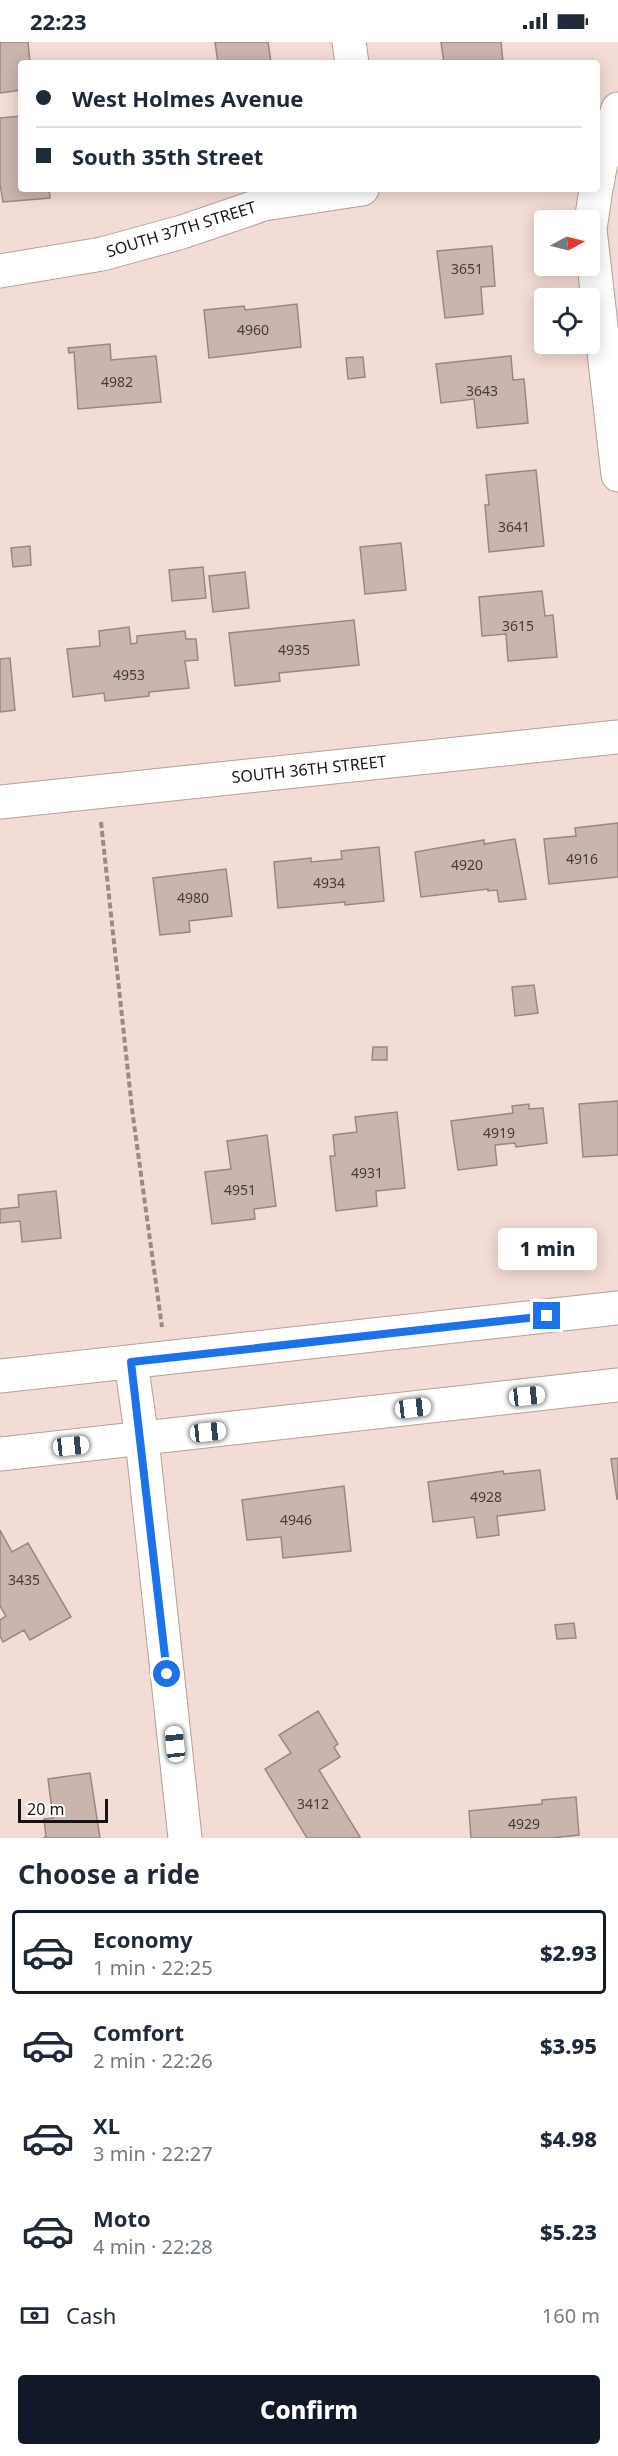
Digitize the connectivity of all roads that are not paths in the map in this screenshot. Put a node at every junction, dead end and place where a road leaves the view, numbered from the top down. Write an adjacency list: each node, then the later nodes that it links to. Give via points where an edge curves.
1 (350, 42): 2 (street)
2 (352, 60)
3 (618, 109): 4 (street)
4 (602, 174)
5 (342, 192): 7 (street, SOUTH 37TH STREET, via 264,204 102,254)
6 (598, 192): 8 (street, via 590,229)
7 (0, 271)
8 (618, 475)
9 (618, 737): 10 (street, SOUTH 36TH STREET)
10 (0, 802)
11 (618, 1308): 12 (street)
12 (131, 1362): 13 (street); 15 (street)
13 (0, 1376)
14 (618, 1385): 15 (street)
15 (142, 1439): 16 (street); 17 (street)
16 (0, 1454)
17 (185, 1838)

